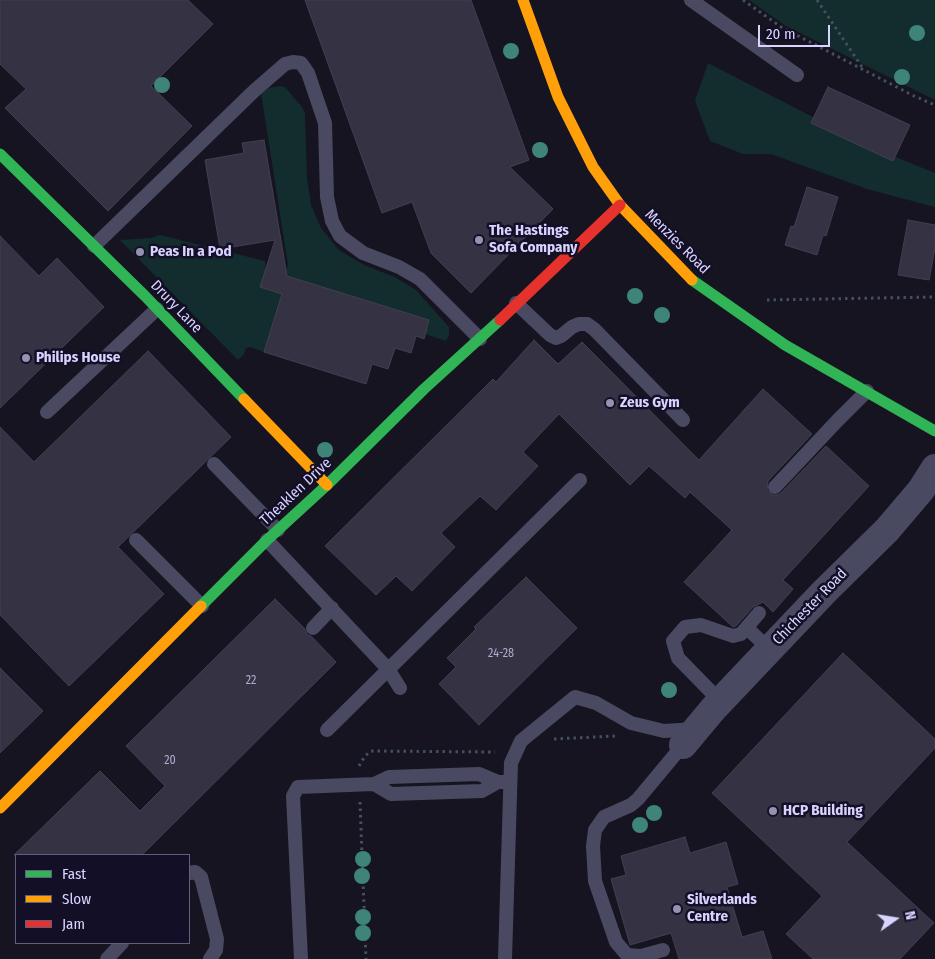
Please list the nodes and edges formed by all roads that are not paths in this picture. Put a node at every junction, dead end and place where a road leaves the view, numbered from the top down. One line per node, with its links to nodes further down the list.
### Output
1 (523, 0): 5 (street, Menzies Road)
2 (691, 0): 3 (lane)
3 (797, 74)
4 (0, 154): 6 (street, Drury Lane)
5 (620, 205): 7 (street, Theaklen Drive); 10 (street, Menzies Road)
6 (94, 246): 8 (street, Drury Lane); 9 (lane)
7 (516, 303): 9 (street, Theaklen Drive); 12 (lane)
8 (157, 309): 11 (lane); 17 (street, Drury Lane)
9 (480, 339): 17 (street, Theaklen Drive)
10 (867, 391): 13 (street, Menzies Road); 18 (lane)
11 (47, 412)
12 (683, 420)
13 (935, 431)
14 (214, 464): 19 (lane)
15 (935, 468): 27 (street, Chichester Road)
16 (580, 480): 28 (lane)
17 (327, 485): 19 (street, Theaklen Drive)
18 (775, 487)
19 (278, 530): 21 (street, Theaklen Drive)
20 (136, 540): 22 (lane)
21 (267, 540): 22 (street, Theaklen Drive); 23 (lane)
22 (202, 606): 34 (street, Theaklen Drive)
23 (332, 608): 25 (lane); 28 (lane)
24 (759, 613): 26 (lane)
25 (313, 628)
26 (746, 628): 27 (lane); 30 (lane)
27 (770, 650): 30 (street, Chichester Road)
28 (388, 668): 29 (lane); 31 (lane)
29 (400, 688)
30 (721, 702): 32 (street, Chichester Road)
31 (327, 730)
32 (690, 737): 33 (lane); 37 (lane)
33 (504, 782): 40 (lane); 41 (lane)
34 (0, 808)
35 (190, 873): 39 (lane)
36 (121, 944): 38 (lane)
37 (663, 950)
38 (107, 959)
39 (210, 959)
40 (301, 959)
41 (505, 959)

